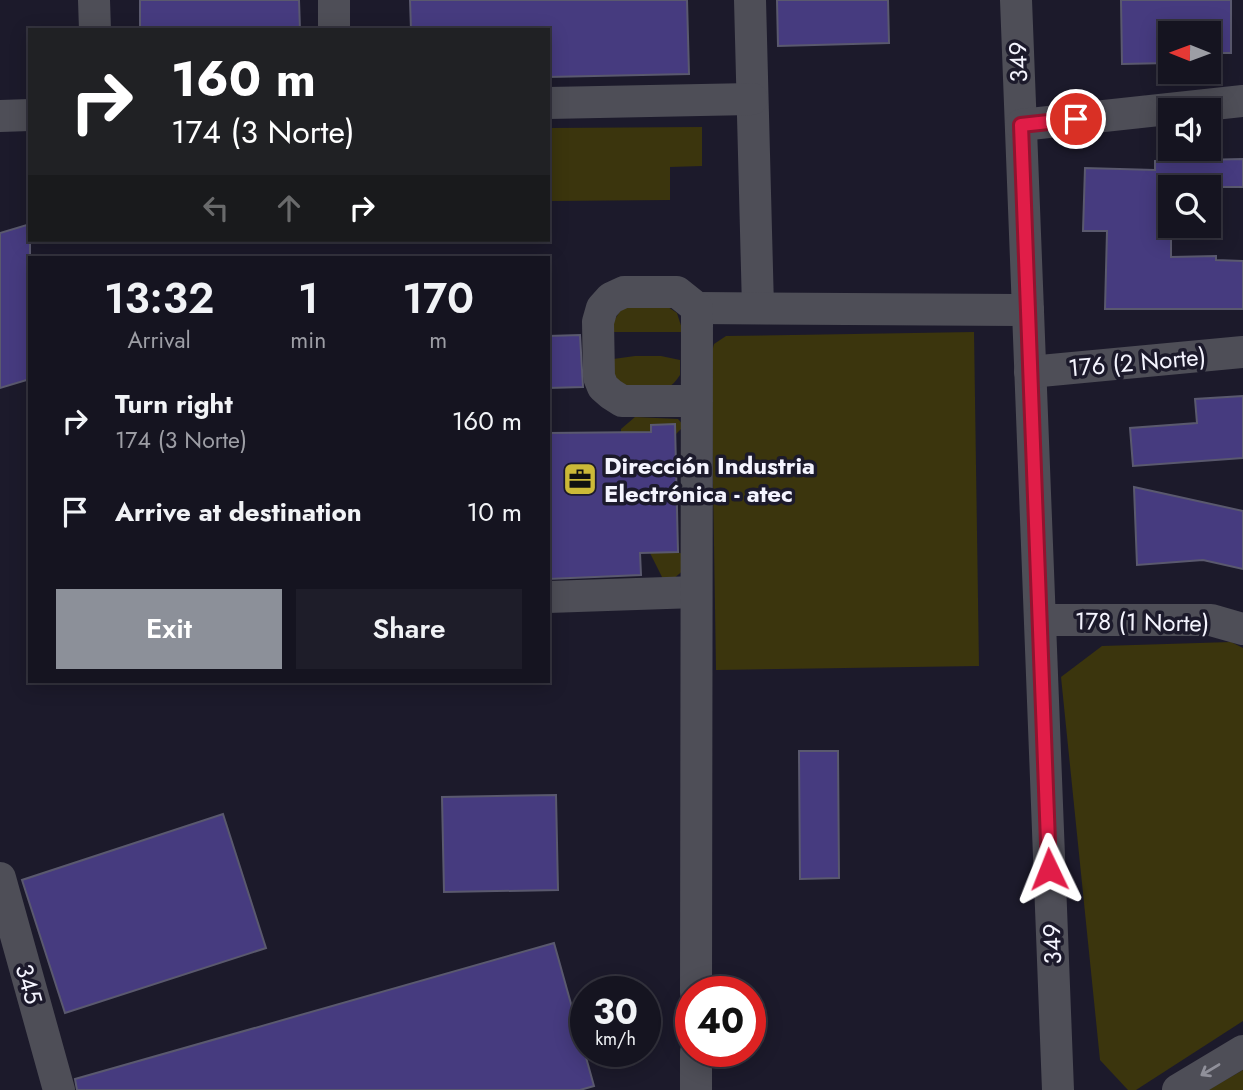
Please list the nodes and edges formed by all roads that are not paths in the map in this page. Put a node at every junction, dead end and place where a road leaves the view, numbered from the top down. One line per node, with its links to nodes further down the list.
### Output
1 (94, 0): 5 (street)
2 (334, 0): 6 (street)
3 (750, 0): 7 (street)
4 (1016, 0): 12 (street, 349)
5 (95, 28)
6 (334, 28)
7 (752, 99): 9 (street); 14 (street)
8 (1243, 101): 12 (street)
9 (550, 103)
10 (28, 115): 11 (street)
11 (0, 116)
12 (1021, 125): 15 (street, 349)
13 (697, 308): 14 (street); 18 (street); 18 (street)
14 (758, 308): 15 (street)
15 (1028, 310): 17 (street, 349)
16 (1243, 352): 17 (street, 176 (2 Norte))
17 (1030, 372): 21 (street, 349)
18 (697, 401): 19 (street)
19 (696, 593): 20 (street); 25 (street)
20 (550, 597)
21 (1040, 620): 22 (street, 178 (1 Norte)); 30 (street, 349)
22 (1243, 629)
23 (0, 878): 24 (street, 345)
24 (7, 933): 28 (street, 345)
25 (696, 976)
26 (1243, 1051): 31 (street, one-way to 31)
27 (696, 1067): 29 (street)
28 (59, 1090)
29 (696, 1090)
30 (1058, 1090)
31 (1178, 1090)

